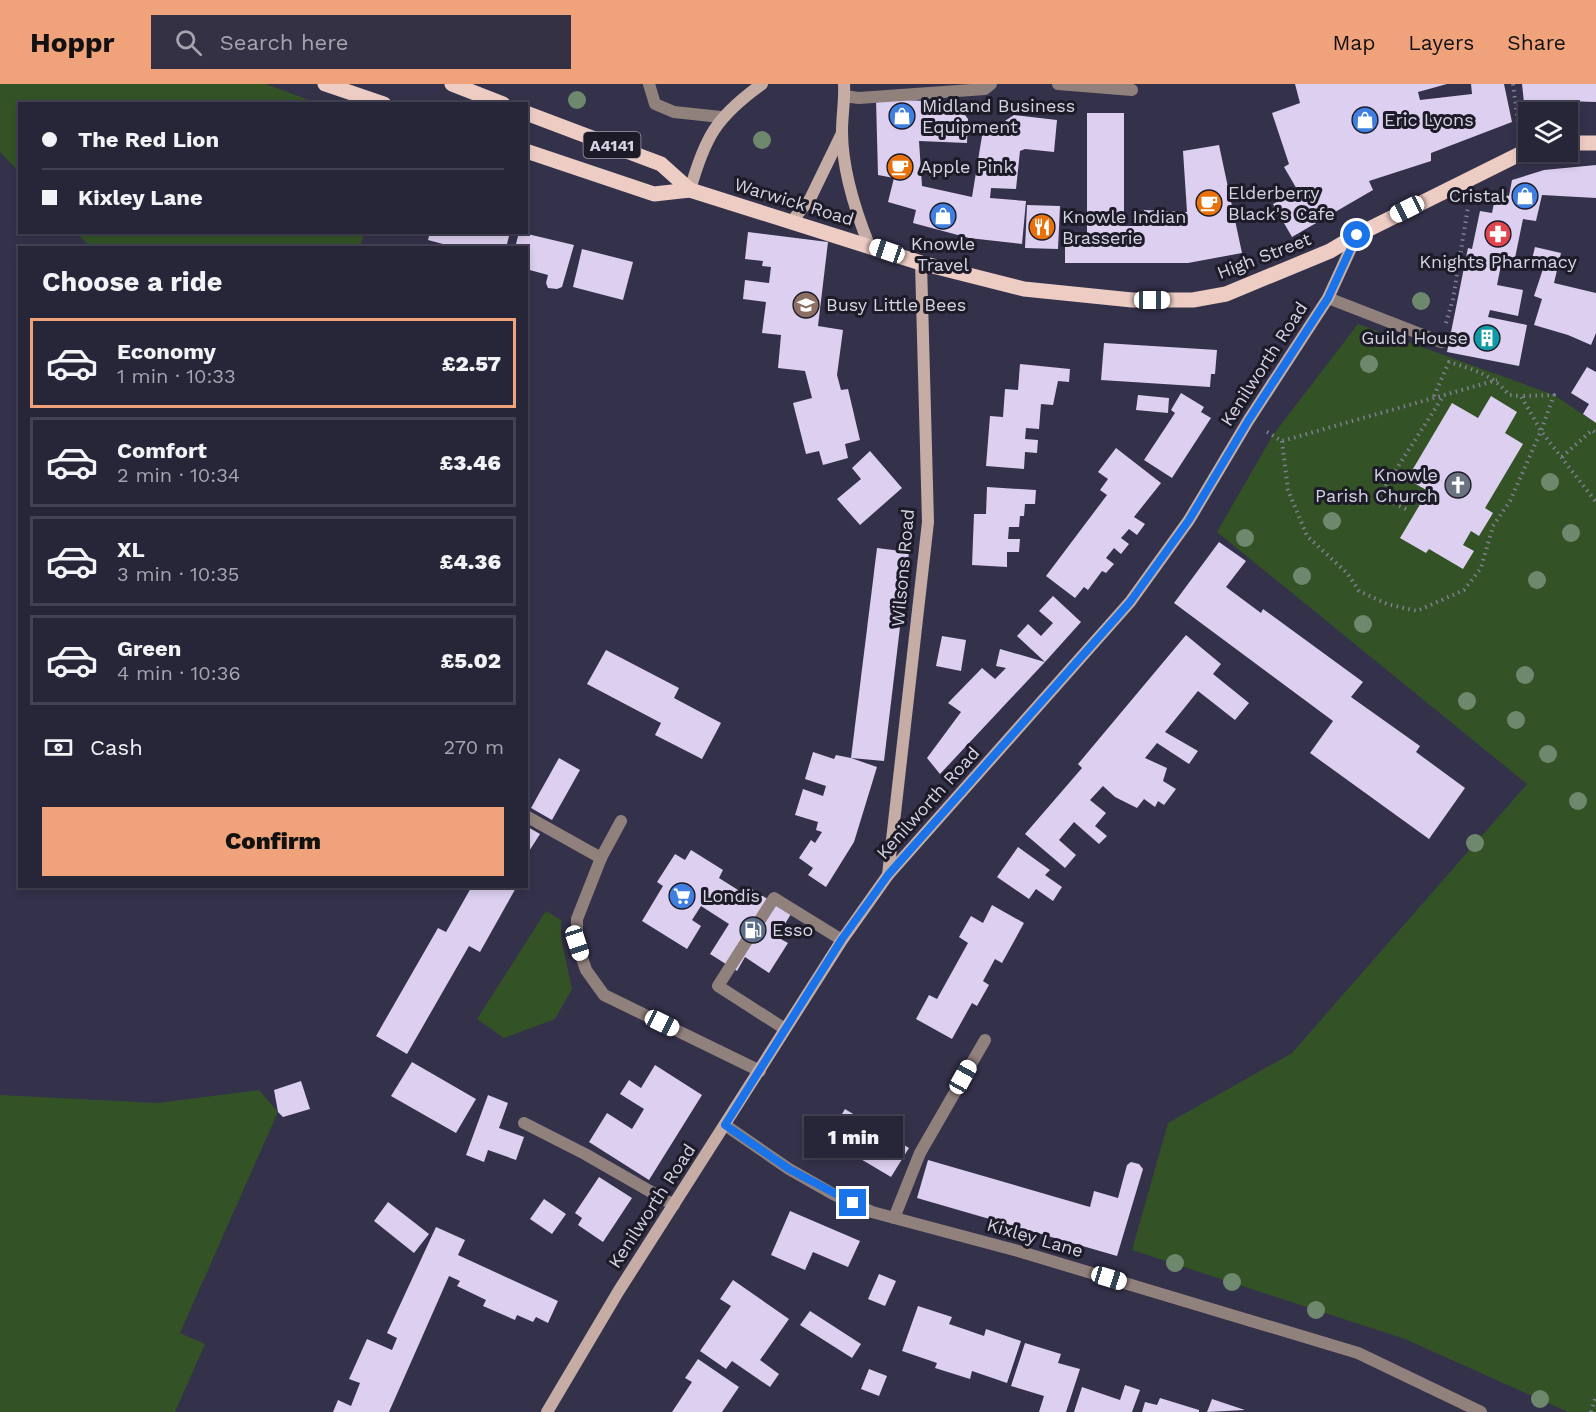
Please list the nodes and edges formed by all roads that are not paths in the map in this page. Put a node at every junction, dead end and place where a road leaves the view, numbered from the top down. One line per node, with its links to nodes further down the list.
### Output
1 (325, 84): 9 (main road)
2 (452, 84): 10 (main road)
3 (649, 84): 12 (street)
4 (991, 84): 7 (street)
5 (1058, 84): 8 (street)
6 (759, 85): 12 (main road)
7 (844, 90): 13 (main road)
8 (1132, 90)
9 (378, 102)
10 (498, 102)
11 (528, 114): 18 (main road, Warwick Road / A4141)
12 (721, 117): 18 (main road)
13 (842, 133): 19 (main road); 21 (main road)
14 (1578, 143): 15 (main road)
15 (1596, 143)
16 (528, 152): 18 (main road, Warwick Road / A4141)
17 (1518, 155): 20 (main road, High Street / A4141)
18 (690, 190): 19 (main road, Warwick Road / A4141)
19 (792, 221): 21 (main road, Warwick Road / A4141)
20 (1357, 235): 22 (main road, High Street / A4141); 23 (main road, Kenilworth Road)
21 (869, 245): 22 (main road, Warwick Road / A4141)
22 (921, 263): 28 (main road, Wilsons Road)
23 (1328, 298): 24 (street); 28 (main road, Kenilworth Road)
24 (1441, 342)
25 (528, 817): 27 (street)
26 (621, 821): 27 (street)
27 (601, 858): 32 (street)
28 (888, 875): 29 (main road, Kenilworth Road)
29 (842, 939): 30 (main road, Kenilworth Road); 30 (street)
30 (785, 1029): 32 (main road, Kenilworth Road)
31 (985, 1040): 36 (street)
32 (760, 1071): 34 (main road, Kenilworth Road)
33 (524, 1123): 35 (street)
34 (725, 1125): 35 (main road, Kenilworth Road); 36 (street, Kixley Lane)
35 (674, 1205): 37 (main road, Kenilworth Road)
36 (894, 1218): 38 (street, Kixley Lane)
37 (547, 1412)
38 (1481, 1412)

